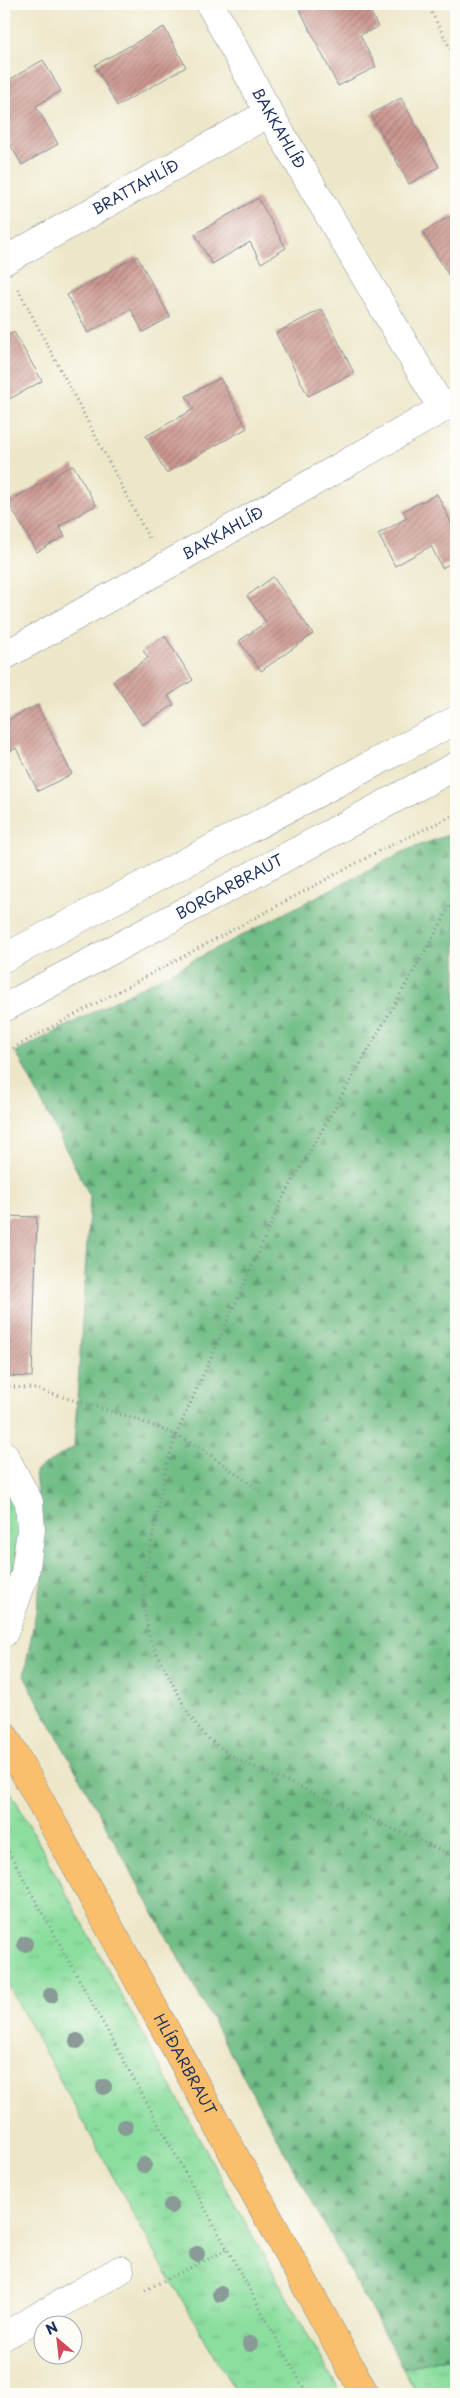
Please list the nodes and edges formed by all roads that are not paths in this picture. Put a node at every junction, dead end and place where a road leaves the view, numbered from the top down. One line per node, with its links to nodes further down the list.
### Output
1 (210, 4): 2 (street, BAKKAHLÍÐ)
2 (269, 113): 3 (street, BRATTAHLÍÐ); 4 (street, BAKKAHLÍÐ)
3 (4, 261)
4 (449, 404): 5 (street, BAKKAHLÍÐ)
5 (4, 656)
6 (456, 720): 8 (street)
7 (456, 766): 9 (street, BORGARBRAUT)
8 (4, 958)
9 (4, 1008)
10 (4, 1455): 11 (street)
11 (4, 1633)
12 (4, 1735): 15 (main road, HLÍÐARBRAUT)
13 (120, 2270): 14 (street)
14 (4, 2336)
15 (365, 2394)

